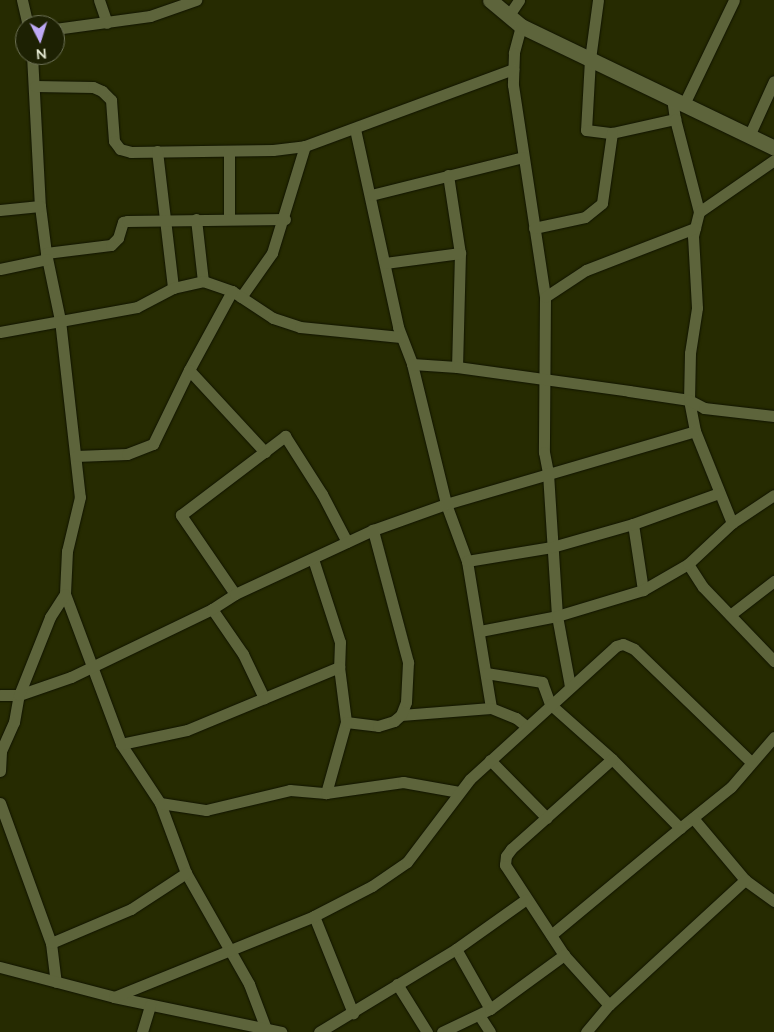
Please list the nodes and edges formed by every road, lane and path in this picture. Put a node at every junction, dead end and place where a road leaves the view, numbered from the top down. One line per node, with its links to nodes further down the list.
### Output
1 (22, 0): 8 (street)
2 (99, 0): 10 (street)
3 (196, 0): 10 (street)
4 (490, 0): 9 (street)
5 (519, 0): 9 (street)
6 (598, 0): 13 (street)
7 (734, 0): 18 (street)
8 (26, 15)
9 (509, 16): 11 (street)
10 (107, 23): 12 (street)
11 (521, 26): 13 (street); 15 (street)
12 (65, 28)
13 (590, 59): 18 (street); 21 (street)
14 (33, 65): 17 (street)
15 (513, 68): 20 (street); 27 (street)
16 (774, 81): 22 (street)
17 (35, 86): 25 (street); 31 (street)
18 (678, 101): 19 (street); 22 (street)
19 (675, 119): 21 (street); 33 (street)
20 (355, 129): 23 (street); 30 (street)
21 (612, 133): 38 (street)
22 (749, 136): 24 (street)
23 (305, 146): 26 (street); 36 (street)
24 (774, 148)
25 (157, 151): 26 (street); 37 (street)
26 (229, 151): 35 (street)
27 (523, 157): 29 (street); 38 (street)
28 (774, 160): 33 (street)
29 (448, 174): 30 (street); 40 (street)
30 (371, 194): 42 (street)
31 (40, 206): 32 (street); 41 (street)
32 (0, 210)
33 (699, 212): 39 (street)
34 (196, 218): 35 (street); 37 (street); 44 (street)
35 (229, 218): 36 (street)
36 (285, 219): 46 (street)
37 (165, 220): 41 (street); 45 (street)
38 (534, 228): 47 (street)
39 (695, 228): 47 (street); 55 (street)
40 (460, 253): 42 (street); 52 (street)
41 (46, 256): 43 (street); 48 (street)
42 (385, 263): 50 (street)
43 (0, 269)
44 (203, 281): 45 (street); 46 (street)
45 (173, 288): 48 (street)
46 (236, 294): 50 (street); 53 (street)
47 (545, 298): 54 (street)
48 (60, 320): 49 (street); 59 (street)
49 (0, 332)
50 (401, 336): 51 (street)
51 (412, 364): 52 (street); 63 (street)
52 (456, 366): 54 (street)
53 (189, 370): 58 (street); 59 (street)
54 (542, 381): 55 (street); 60 (street)
55 (689, 400): 56 (street); 57 (street)
56 (774, 416)
57 (695, 431): 60 (street); 61 (street)
58 (265, 452): 67 (street); 75 (street)
59 (76, 456): 74 (street)
60 (548, 473): 63 (street); 68 (street)
61 (719, 493): 64 (street); 65 (street)
62 (774, 495): 64 (street)
63 (446, 504): 66 (street); 70 (street)
64 (732, 523): 71 (street)
65 (633, 524): 68 (street); 73 (street)
66 (373, 530): 67 (street); 90 (street)
67 (347, 542): 69 (street)
68 (552, 547): 70 (street); 78 (street)
69 (313, 559): 75 (street); 81 (street)
70 (467, 561): 79 (street)
71 (688, 564): 73 (street); 77 (street)
72 (774, 581): 77 (street)
73 (643, 590): 78 (street)
74 (66, 594): 82 (street); 86 (street)
75 (235, 594): 76 (street)
76 (212, 609): 82 (street); 87 (street)
77 (730, 615): 80 (street)
78 (558, 616): 79 (street); 84 (street)
79 (480, 631): 83 (street)
80 (774, 660)
81 (338, 667): 87 (street); 91 (street)
82 (91, 668): 86 (street); 94 (street)
83 (486, 673): 88 (street); 89 (street)
84 (570, 686): 88 (street); 97 (street)
85 (0, 695): 86 (street)
86 (19, 695): 98 (street)
87 (264, 698): 94 (street)
88 (550, 704): 92 (street); 95 (street)
89 (491, 708): 90 (street); 92 (street)
90 (401, 715): 91 (street)
91 (346, 722): 99 (street)
92 (527, 727): 96 (street)
93 (774, 737): 97 (street)
94 (120, 744): 101 (street)
95 (612, 759): 103 (street); 105 (street)
96 (490, 760): 100 (street); 103 (street)
97 (751, 762): 104 (street)
98 (0, 771)
99 (326, 792): 100 (street); 101 (street)
100 (459, 792): 110 (street)
101 (160, 802): 106 (street)
102 (0, 803): 112 (street)
103 (547, 818): 109 (street)
104 (693, 818): 105 (street); 107 (street)
105 (680, 828): 111 (street)
106 (186, 873): 112 (street); 114 (street)
107 (745, 880): 108 (street); 121 (street)
108 (773, 898)
109 (525, 900): 111 (street); 113 (street)
110 (314, 916): 114 (street); 123 (street)
111 (551, 935): 115 (street)
112 (51, 943): 117 (street)
113 (456, 949): 118 (street); 122 (street)
114 (227, 950): 119 (street); 124 (street)
115 (564, 955): 121 (street); 122 (street)
116 (0, 967): 117 (street)
117 (56, 982): 119 (street)
118 (397, 984): 123 (street); 128 (street)
119 (114, 997): 120 (street)
120 (150, 1005): 124 (street); 125 (street)
121 (609, 1005): 131 (street)
122 (484, 1012): 129 (street); 130 (street)
123 (353, 1013): 127 (street)
124 (266, 1029): 126 (street)
125 (142, 1032)
126 (281, 1032)
127 (319, 1032)
128 (427, 1032)
129 (442, 1032)
130 (490, 1032)
131 (586, 1032)

